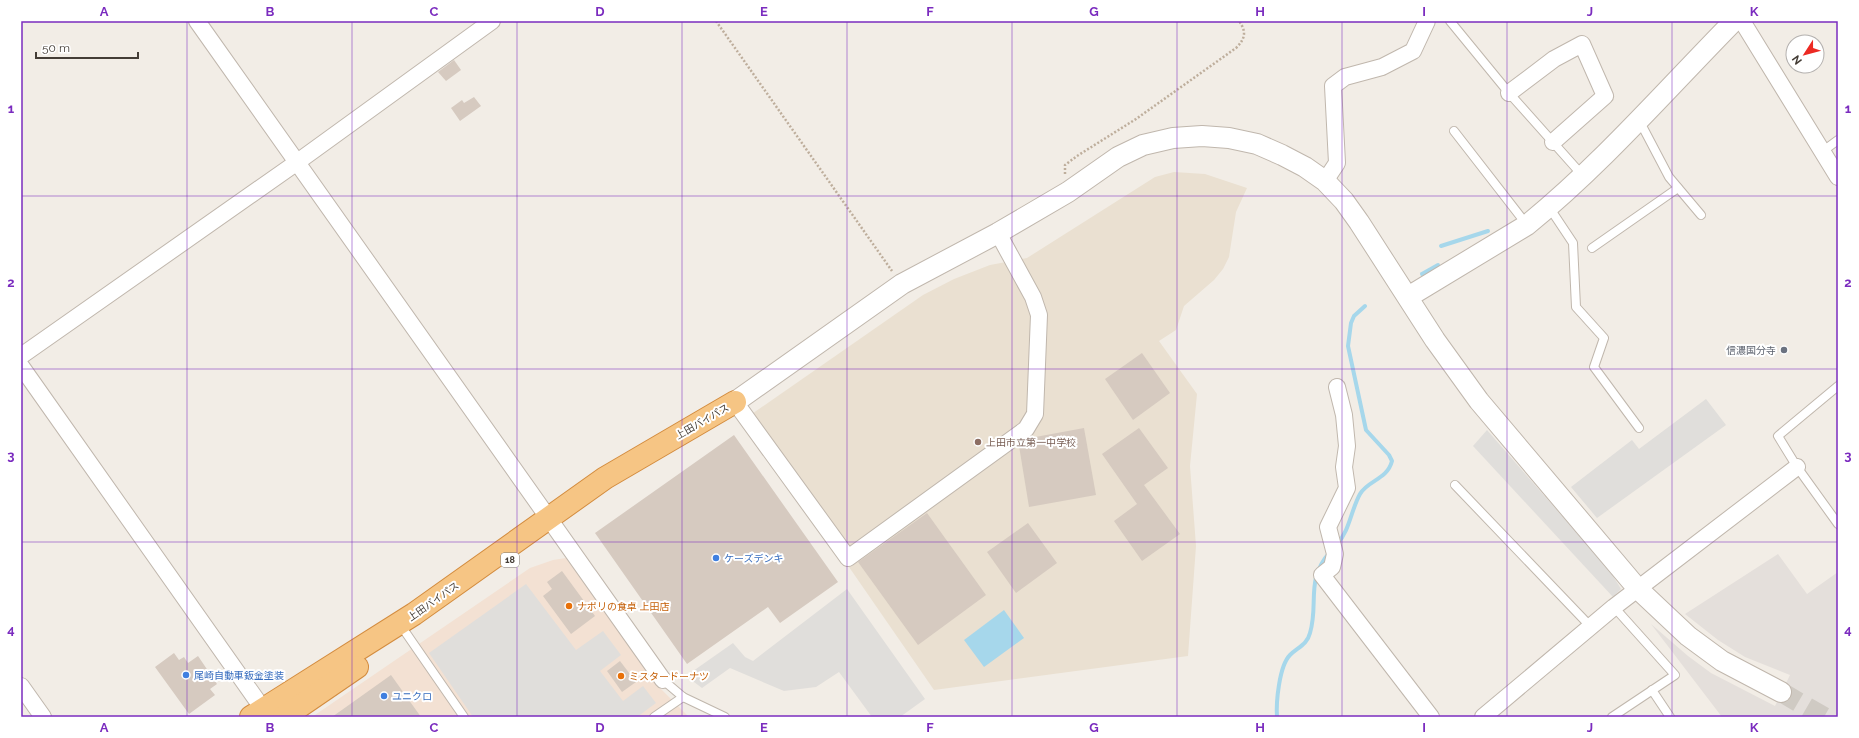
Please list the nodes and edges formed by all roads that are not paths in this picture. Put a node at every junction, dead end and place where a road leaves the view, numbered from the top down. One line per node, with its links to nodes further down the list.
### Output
1 (196, 21): 13 (street)
2 (492, 21): 13 (street)
3 (1427, 21): 16 (street)
4 (1450, 21): 7 (lane)
5 (1734, 21): 8 (street)
6 (1742, 21): 12 (street)
7 (1509, 93): 11 (lane); 11 (street)
8 (1638, 119): 14 (street); 17 (lane)
9 (1454, 131): 20 (lane)
10 (1838, 140): 12 (lane)
11 (1553, 142): 14 (lane)
12 (1822, 151): 15 (street)
13 (296, 163): 24 (street); 32 (street)
14 (1583, 176): 18 (street)
15 (1838, 177)
16 (1325, 181): 21 (street); 23 (street)
17 (1678, 188): 19 (lane); 22 (lane)
18 (1549, 206): 20 (street); 29 (lane)
19 (1702, 216)
20 (1527, 225): 23 (street)
21 (998, 233): 28 (street); 28 (street)
22 (1592, 248)
23 (1408, 297): 34 (street)
24 (21, 356)
25 (21, 366): 43 (street)
26 (1337, 386): 49 (street)
27 (1838, 386): 30 (lane)
28 (735, 402): 32 (highway, 上田バイパス / 18)
29 (1639, 428)
30 (1797, 467): 33 (lane); 34 (street)
31 (1455, 485): 36 (lane)
32 (552, 523): 37 (highway, 上田バイパス / 18); 38 (street); 43 (highway, 上田バイパス / 18)
33 (1838, 524)
34 (1638, 589): 35 (street); 41 (street)
35 (1614, 607): 36 (street); 40 (lane)
36 (1590, 627): 50 (street)
37 (406, 633): 44 (highway, 上田バイパス / 18); 46 (lane)
38 (663, 680): 42 (lane)
39 (21, 686): 45 (street)
40 (1652, 690): 51 (lane); 52 (lane)
41 (1781, 692)
42 (683, 697): 47 (lane); 48 (lane)
43 (257, 713)
44 (290, 715)
45 (43, 717)
46 (464, 717)
47 (654, 717)
48 (725, 717)
49 (1430, 717)
50 (1483, 717)
51 (1612, 717)
52 (1670, 717)

